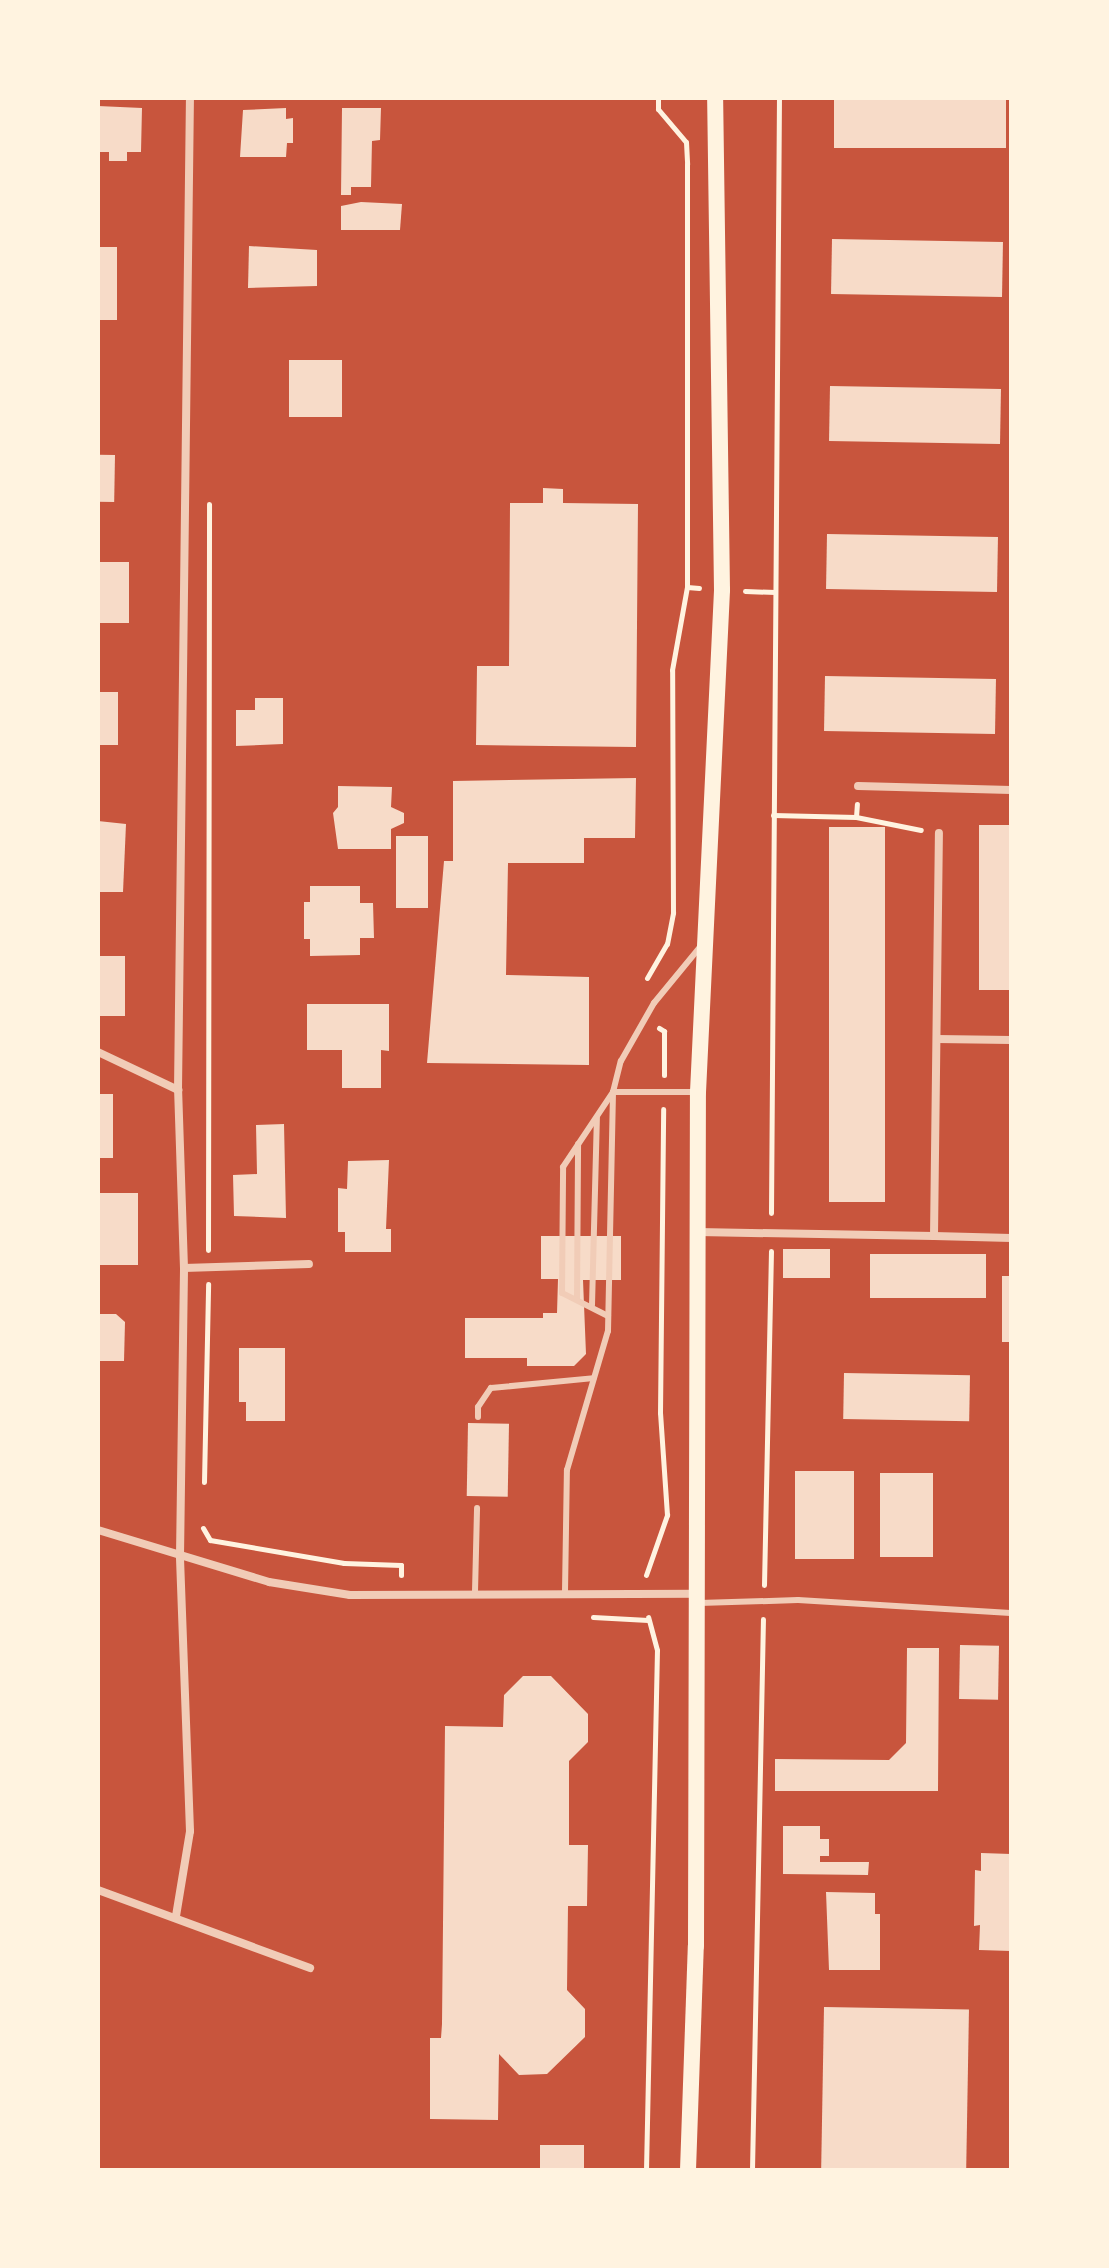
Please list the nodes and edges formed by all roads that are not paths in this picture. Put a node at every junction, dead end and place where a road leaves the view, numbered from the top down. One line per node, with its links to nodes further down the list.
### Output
1 (190, 98): 10 (street)
2 (715, 98): 6 (main road)
3 (858, 786): 4 (street)
4 (1011, 790)
5 (939, 833): 7 (street)
6 (705, 941): 11 (lane); 12 (main road)
7 (937, 1039): 8 (street); 16 (street)
8 (1011, 1040)
9 (98, 1052): 10 (street)
10 (178, 1090): 19 (street)
11 (613, 1092): 12 (lane); 13 (lane); 22 (lane)
12 (698, 1092): 15 (main road)
13 (597, 1118): 14 (lane); 21 (lane)
14 (578, 1144): 20 (lane); 20 (lane)
15 (697, 1232): 16 (street); 30 (main road)
16 (934, 1236): 17 (street)
17 (1011, 1238)
18 (309, 1264): 19 (street)
19 (184, 1268): 27 (street)
20 (577, 1299): 21 (lane)
21 (592, 1305): 22 (lane)
22 (608, 1316): 23 (lane)
23 (594, 1378): 24 (lane); 29 (lane)
24 (478, 1417)
25 (477, 1508): 28 (lane)
26 (98, 1530): 27 (street)
27 (180, 1556): 28 (street); 33 (street)
28 (475, 1592): 29 (street)
29 (565, 1592): 30 (street)
30 (699, 1598): 31 (lane); 35 (main road)
31 (1011, 1613)
32 (98, 1890): 33 (street)
33 (176, 1916): 34 (street)
34 (310, 1968)
35 (688, 2170)

